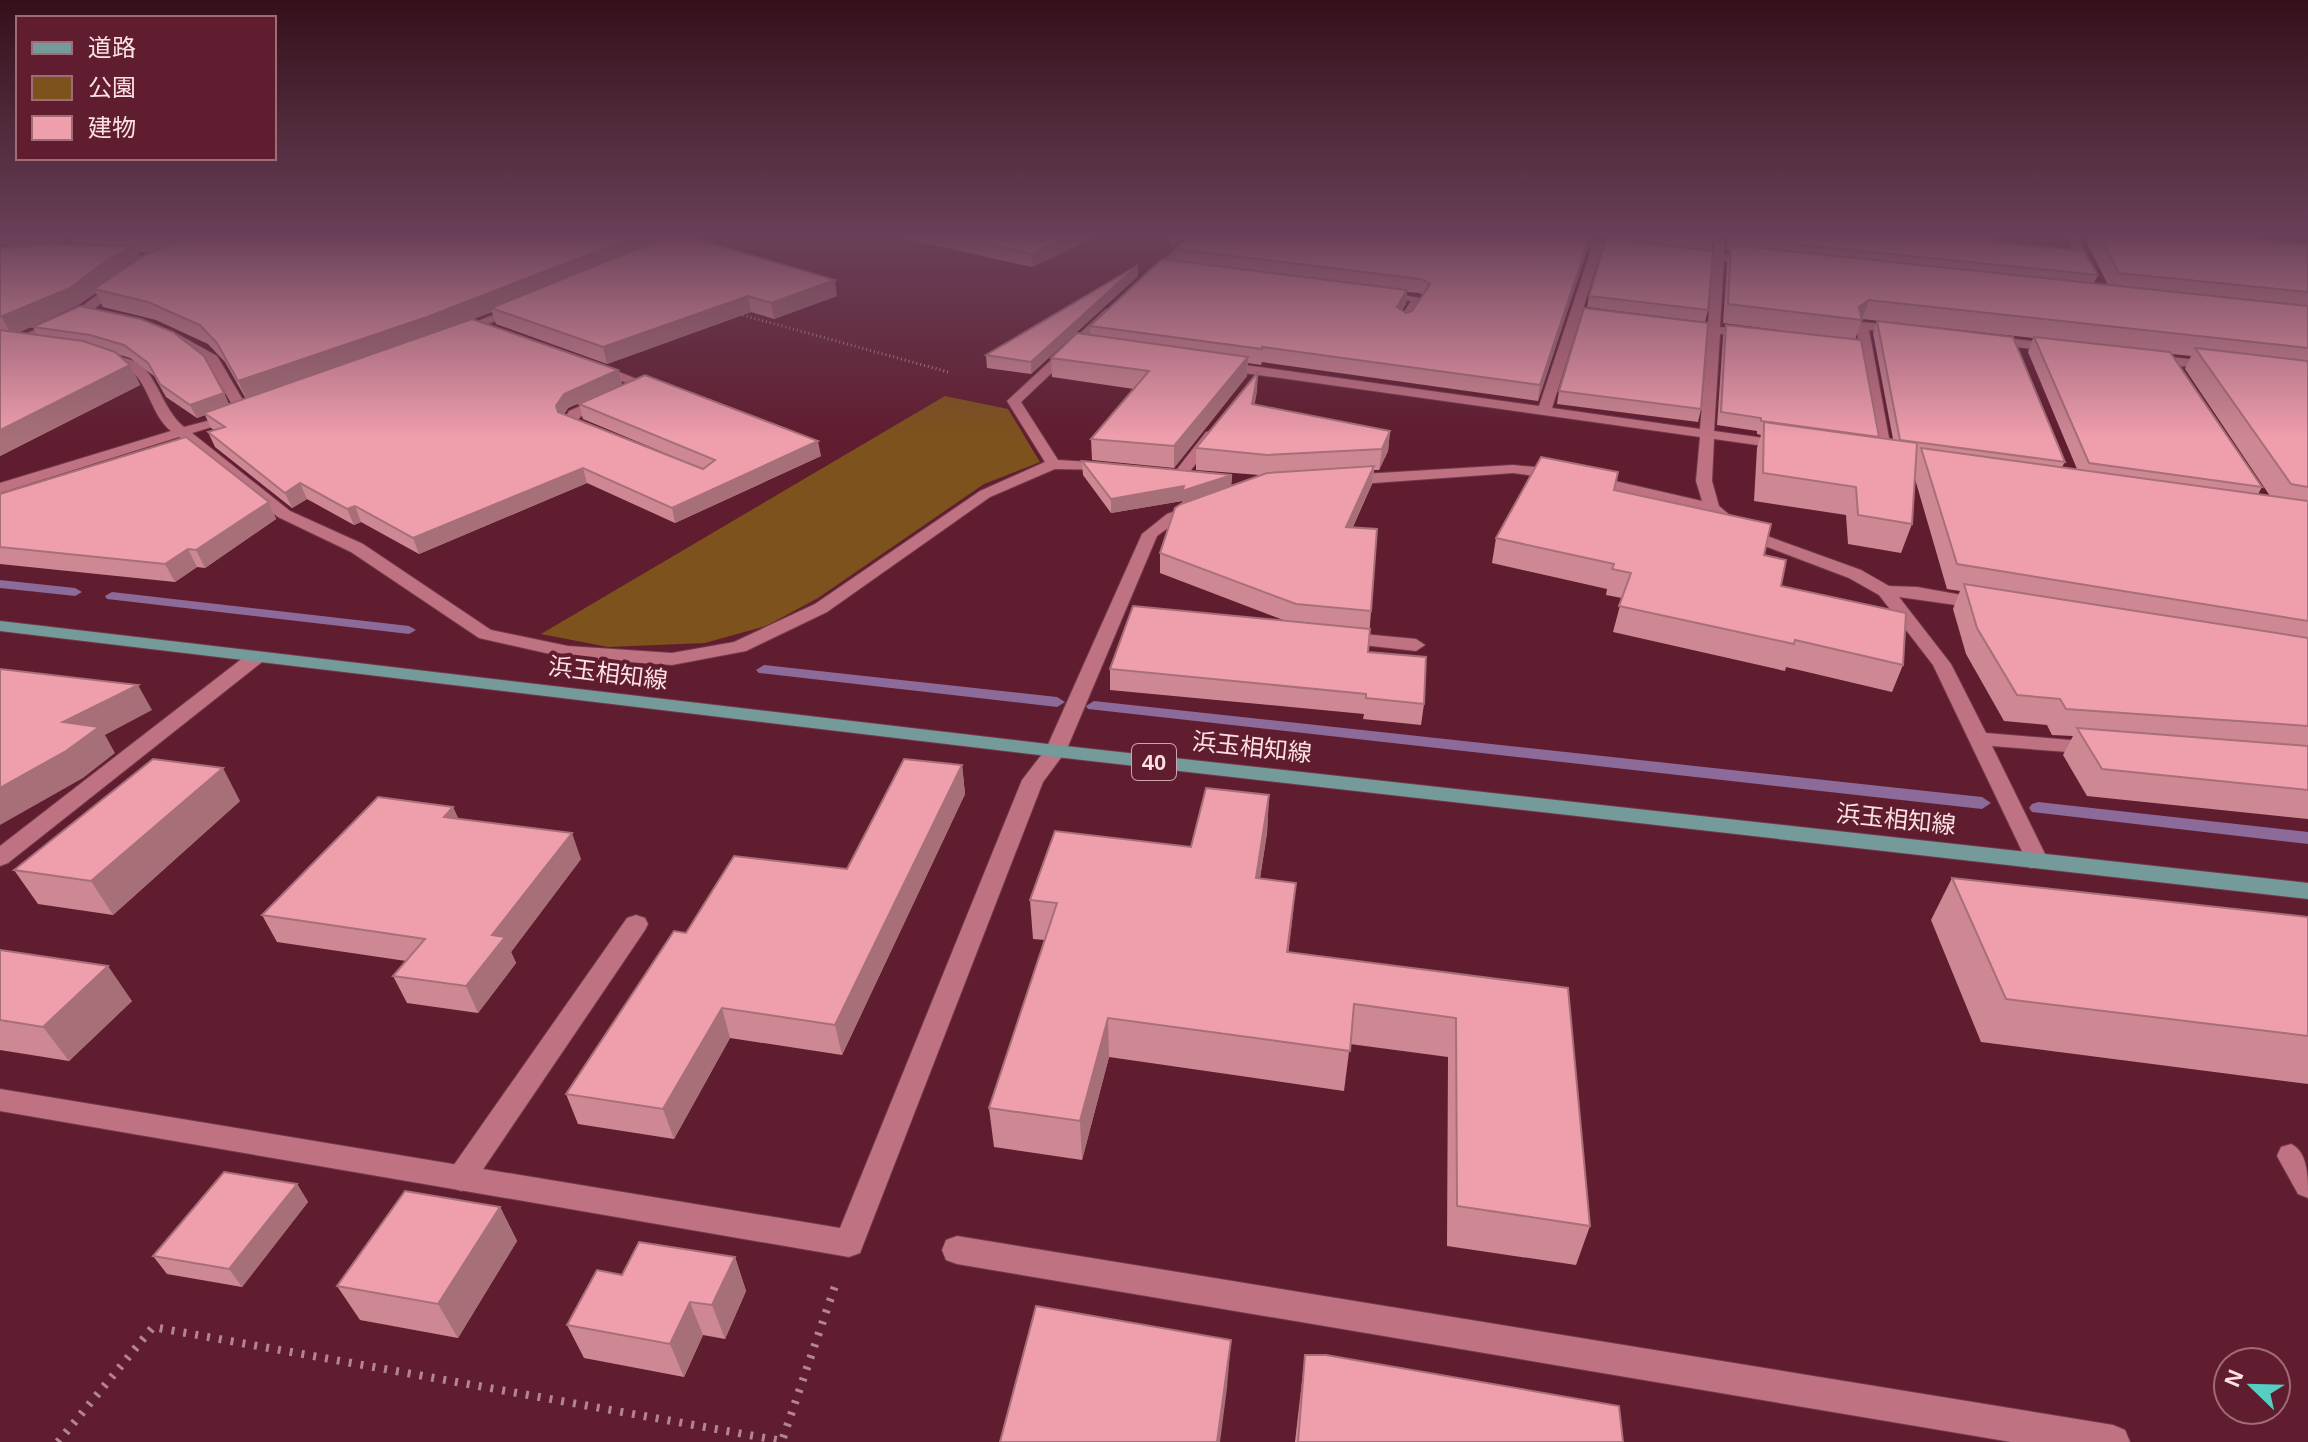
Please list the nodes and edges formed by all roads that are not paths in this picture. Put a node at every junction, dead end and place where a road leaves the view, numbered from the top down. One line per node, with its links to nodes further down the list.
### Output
1 (95, 303): 7 (street)
2 (533, 303): 13 (street)
3 (1416, 303): 11 (street)
4 (1579, 303): 9 (street)
5 (1715, 303): 14 (street)
6 (1116, 306): 23 (street)
7 (84, 311): 8 (street); 22 (street)
8 (107, 313)
9 (1576, 313): 10 (street); 35 (street)
10 (1591, 315)
11 (1404, 321)
12 (1668, 324): 14 (street)
13 (477, 325): 15 (street); 20 (street)
14 (1714, 329): 18 (street); 40 (street)
15 (492, 330)
16 (161, 332): 36 (street)
17 (1923, 333): 27 (street)
18 (1759, 335)
19 (1969, 338): 28 (street)
20 (442, 339)
21 (0, 341): 22 (street)
22 (15, 342): 25 (street)
23 (1075, 345): 26 (street); 43 (street)
24 (1850, 345): 27 (street)
25 (42, 346)
26 (1090, 347)
27 (1865, 347): 42 (street)
28 (2077, 350)
29 (82, 352): 38 (street)
30 (2139, 357): 33 (street)
31 (582, 363): 39 (street)
32 (1215, 365): 35 (street)
33 (2232, 368)
34 (257, 407): 36 (street)
35 (1544, 411): 40 (street)
36 (243, 412): 38 (street)
37 (1225, 418): 45 (street)
38 (183, 433): 43 (street); 47 (street)
39 (597, 433)
40 (1707, 434): 41 (street); 49 (street)
41 (1797, 447)
42 (1886, 459)
43 (1053, 464): 44 (street)
44 (1123, 469)
45 (1179, 476)
46 (1327, 482): 49 (street)
47 (0, 488)
48 (1212, 503): 58 (street)
49 (1712, 508): 50 (street)
50 (1885, 591): 51 (street); 56 (street)
51 (1995, 606)
52 (0, 626): 55 (main road, 浜玉相知線 / 40)
53 (1321, 635): 54 (street)
54 (1416, 645)
55 (255, 658): 58 (main road, 浜玉相知線 / 40); 59 (street)
56 (1978, 739): 57 (street); 60 (street)
57 (2119, 750)
58 (1056, 751): 60 (main road, 浜玉相知線 / 40); 65 (street)
59 (0, 858)
60 (2038, 862): 61 (main road, 浜玉相知線 / 40)
61 (2308, 891)
62 (636, 924): 65 (street)
63 (0, 1100): 65 (street)
64 (2291, 1156): 66 (street)
65 (461, 1178)
66 (2308, 1185)
67 (957, 1250): 68 (street)
68 (2113, 1442)

